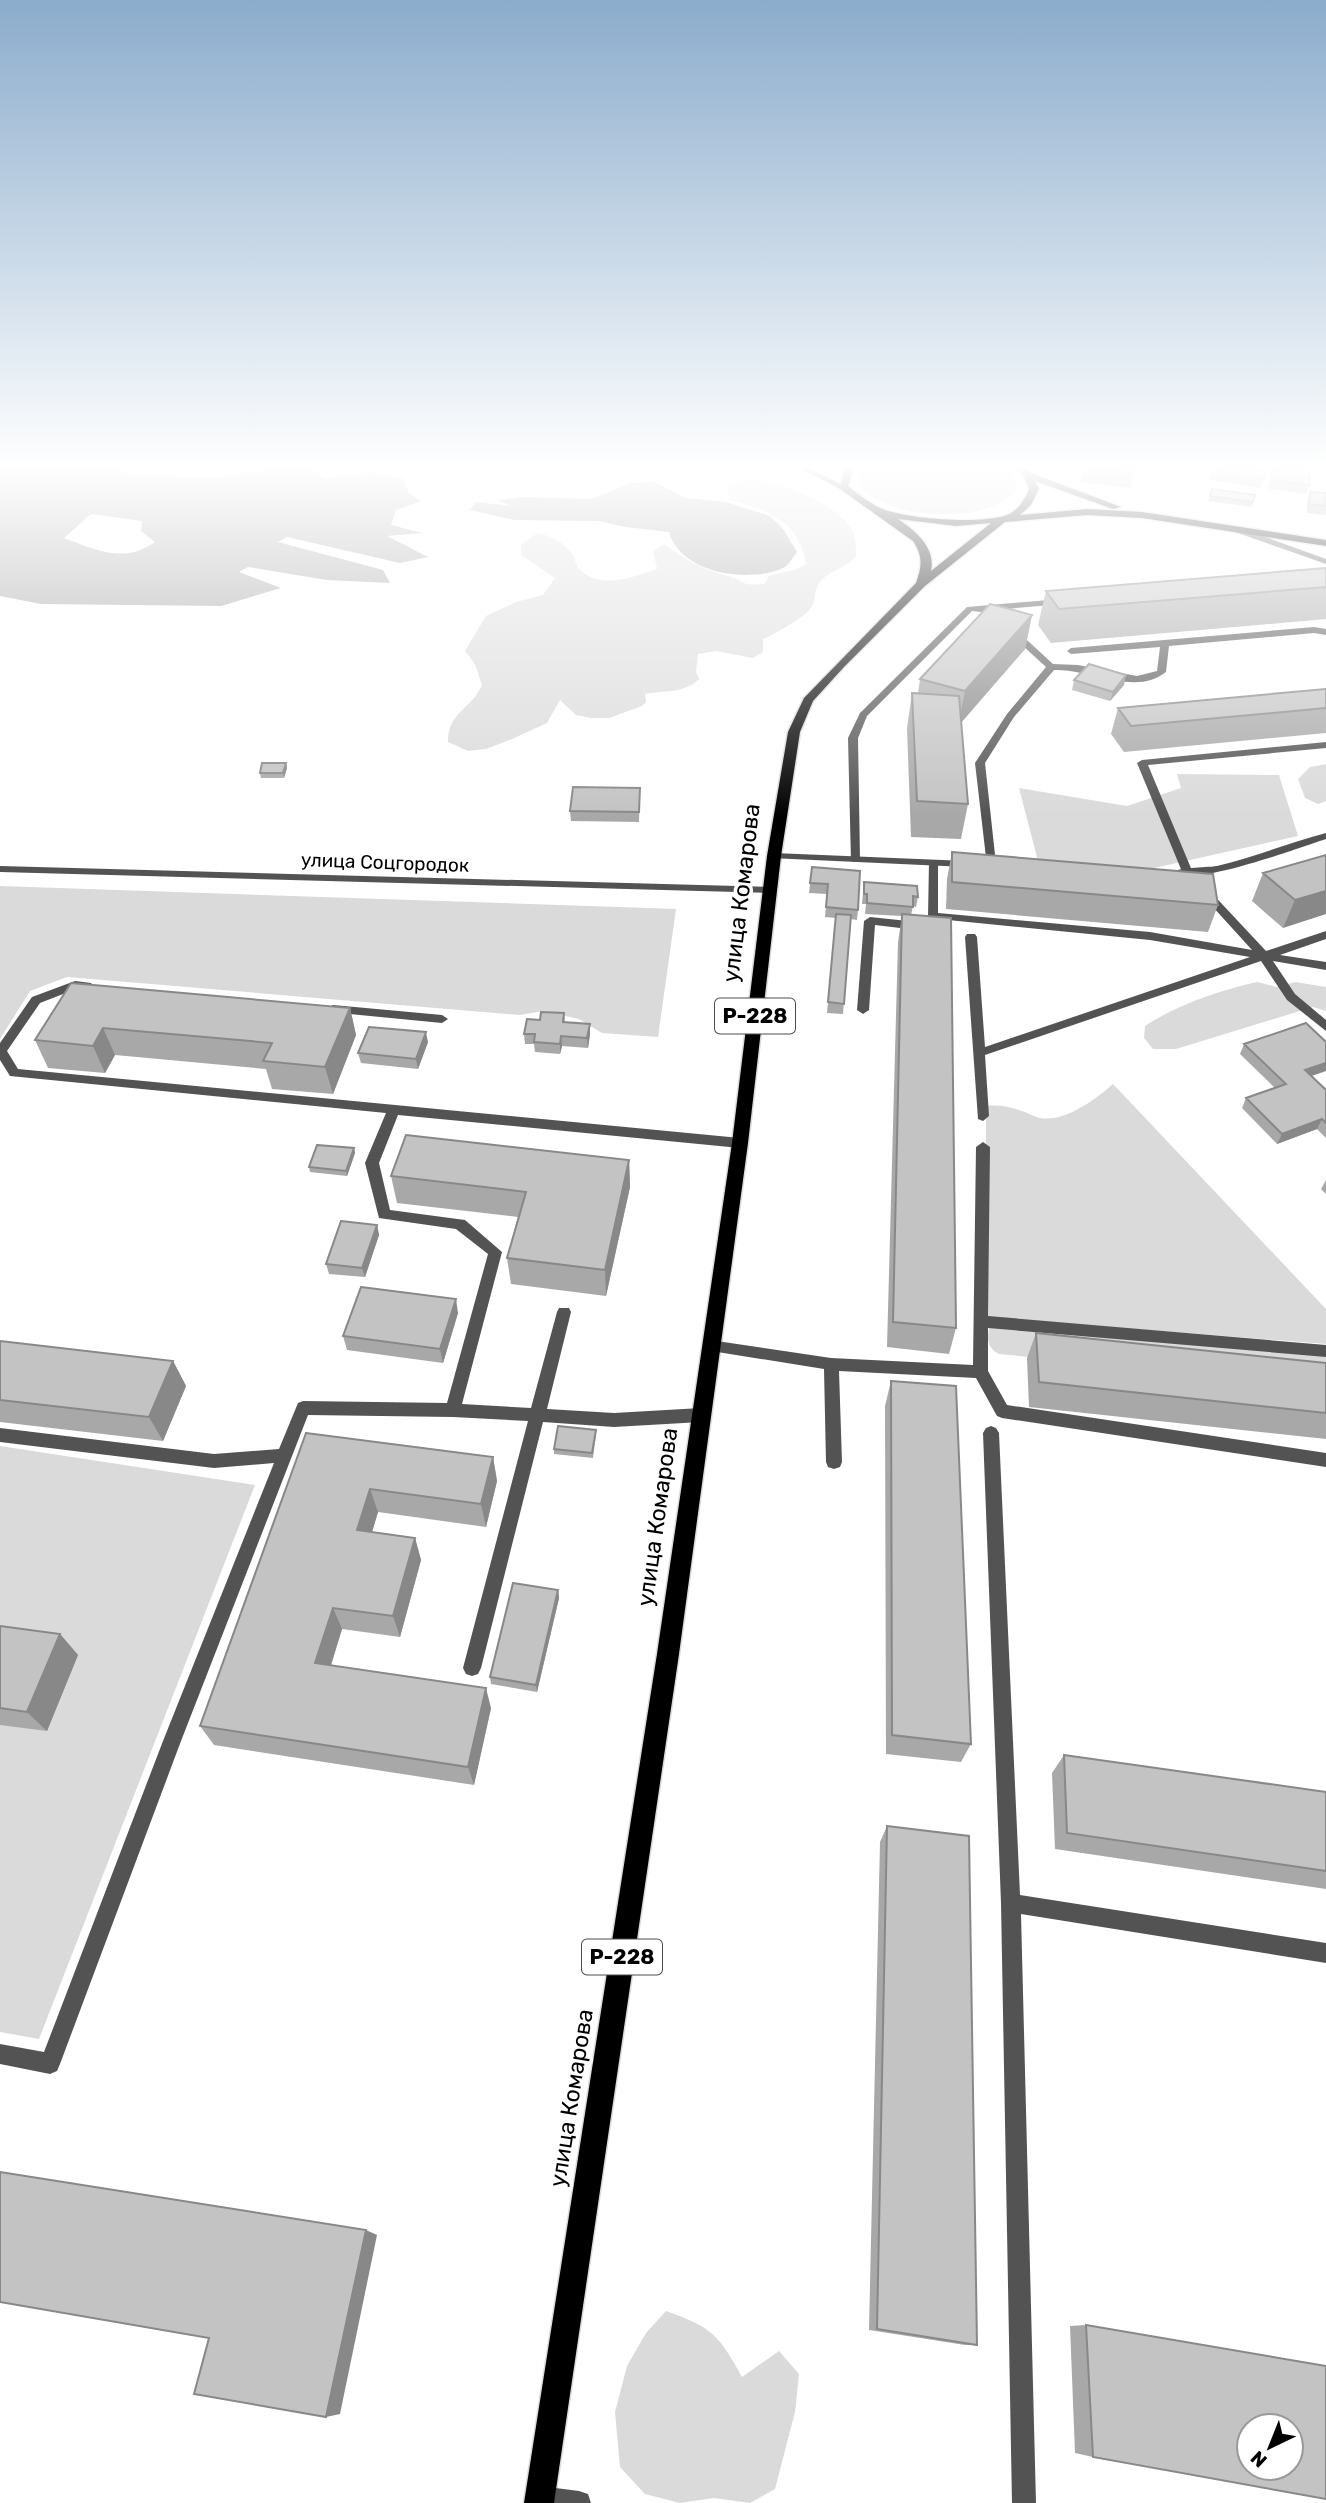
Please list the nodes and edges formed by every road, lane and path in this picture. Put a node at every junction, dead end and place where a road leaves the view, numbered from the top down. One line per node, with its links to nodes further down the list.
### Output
1 (920, 585): 12 (main road, улица Комарова / Р-228)
2 (1069, 601): 3 (street)
3 (988, 608): 4 (street); 13 (street)
4 (997, 617)
5 (1006, 625): 9 (street)
6 (1326, 632): 7 (street)
7 (1165, 644): 8 (street); 9 (street)
8 (1071, 651)
9 (1051, 667): 15 (street)
10 (1326, 745): 19 (street)
11 (1326, 836): 19 (street)
12 (774, 856): 13 (street); 20 (main road, улица Комарова / Р-228)
13 (855, 859): 14 (street)
14 (933, 863): 15 (street); 21 (street)
15 (991, 864): 16 (street)
16 (1004, 865)
17 (0, 869): 20 (street, улица Соцгородок)
18 (1162, 872): 19 (street)
19 (1188, 874): 24 (street)
20 (770, 890): 34 (main road, улица Комарова / Р-228)
21 (932, 916): 24 (street); 28 (street)
22 (1326, 935): 24 (street)
23 (971, 937): 31 (street)
24 (1263, 955): 25 (street); 30 (street); 31 (street)
25 (1326, 966)
26 (102, 987): 32 (street)
27 (320, 1007): 29 (street)
28 (863, 1010)
29 (442, 1019)
30 (1326, 1027)
31 (979, 1053): 33 (street)
32 (394, 1109): 34 (street); 42 (street)
33 (983, 1116)
34 (740, 1143): 38 (main road, улица Комарова / Р-228)
35 (983, 1147): 37 (street)
36 (564, 1312): 43 (street)
37 (981, 1321): 39 (street); 41 (street)
38 (710, 1346): 40 (street); 44 (main road, улица Комарова / Р-228)
39 (1326, 1351)
40 (831, 1364): 41 (street); 49 (street)
41 (980, 1372): 48 (street)
42 (453, 1410): 43 (street); 47 (street)
43 (539, 1414): 44 (street); 50 (street)
44 (701, 1416): 54 (main road, улица Комарова / Р-228)
45 (991, 1433): 51 (street)
46 (0, 1435): 47 (street)
47 (285, 1455): 53 (street)
48 (1326, 1460)
49 (835, 1462)
50 (472, 1668)
51 (1011, 1903): 52 (street); 56 (street)
52 (1326, 1953)
53 (0, 2054)
54 (540, 2500): 55 (street)
55 (579, 2503)
56 (1024, 2503)

